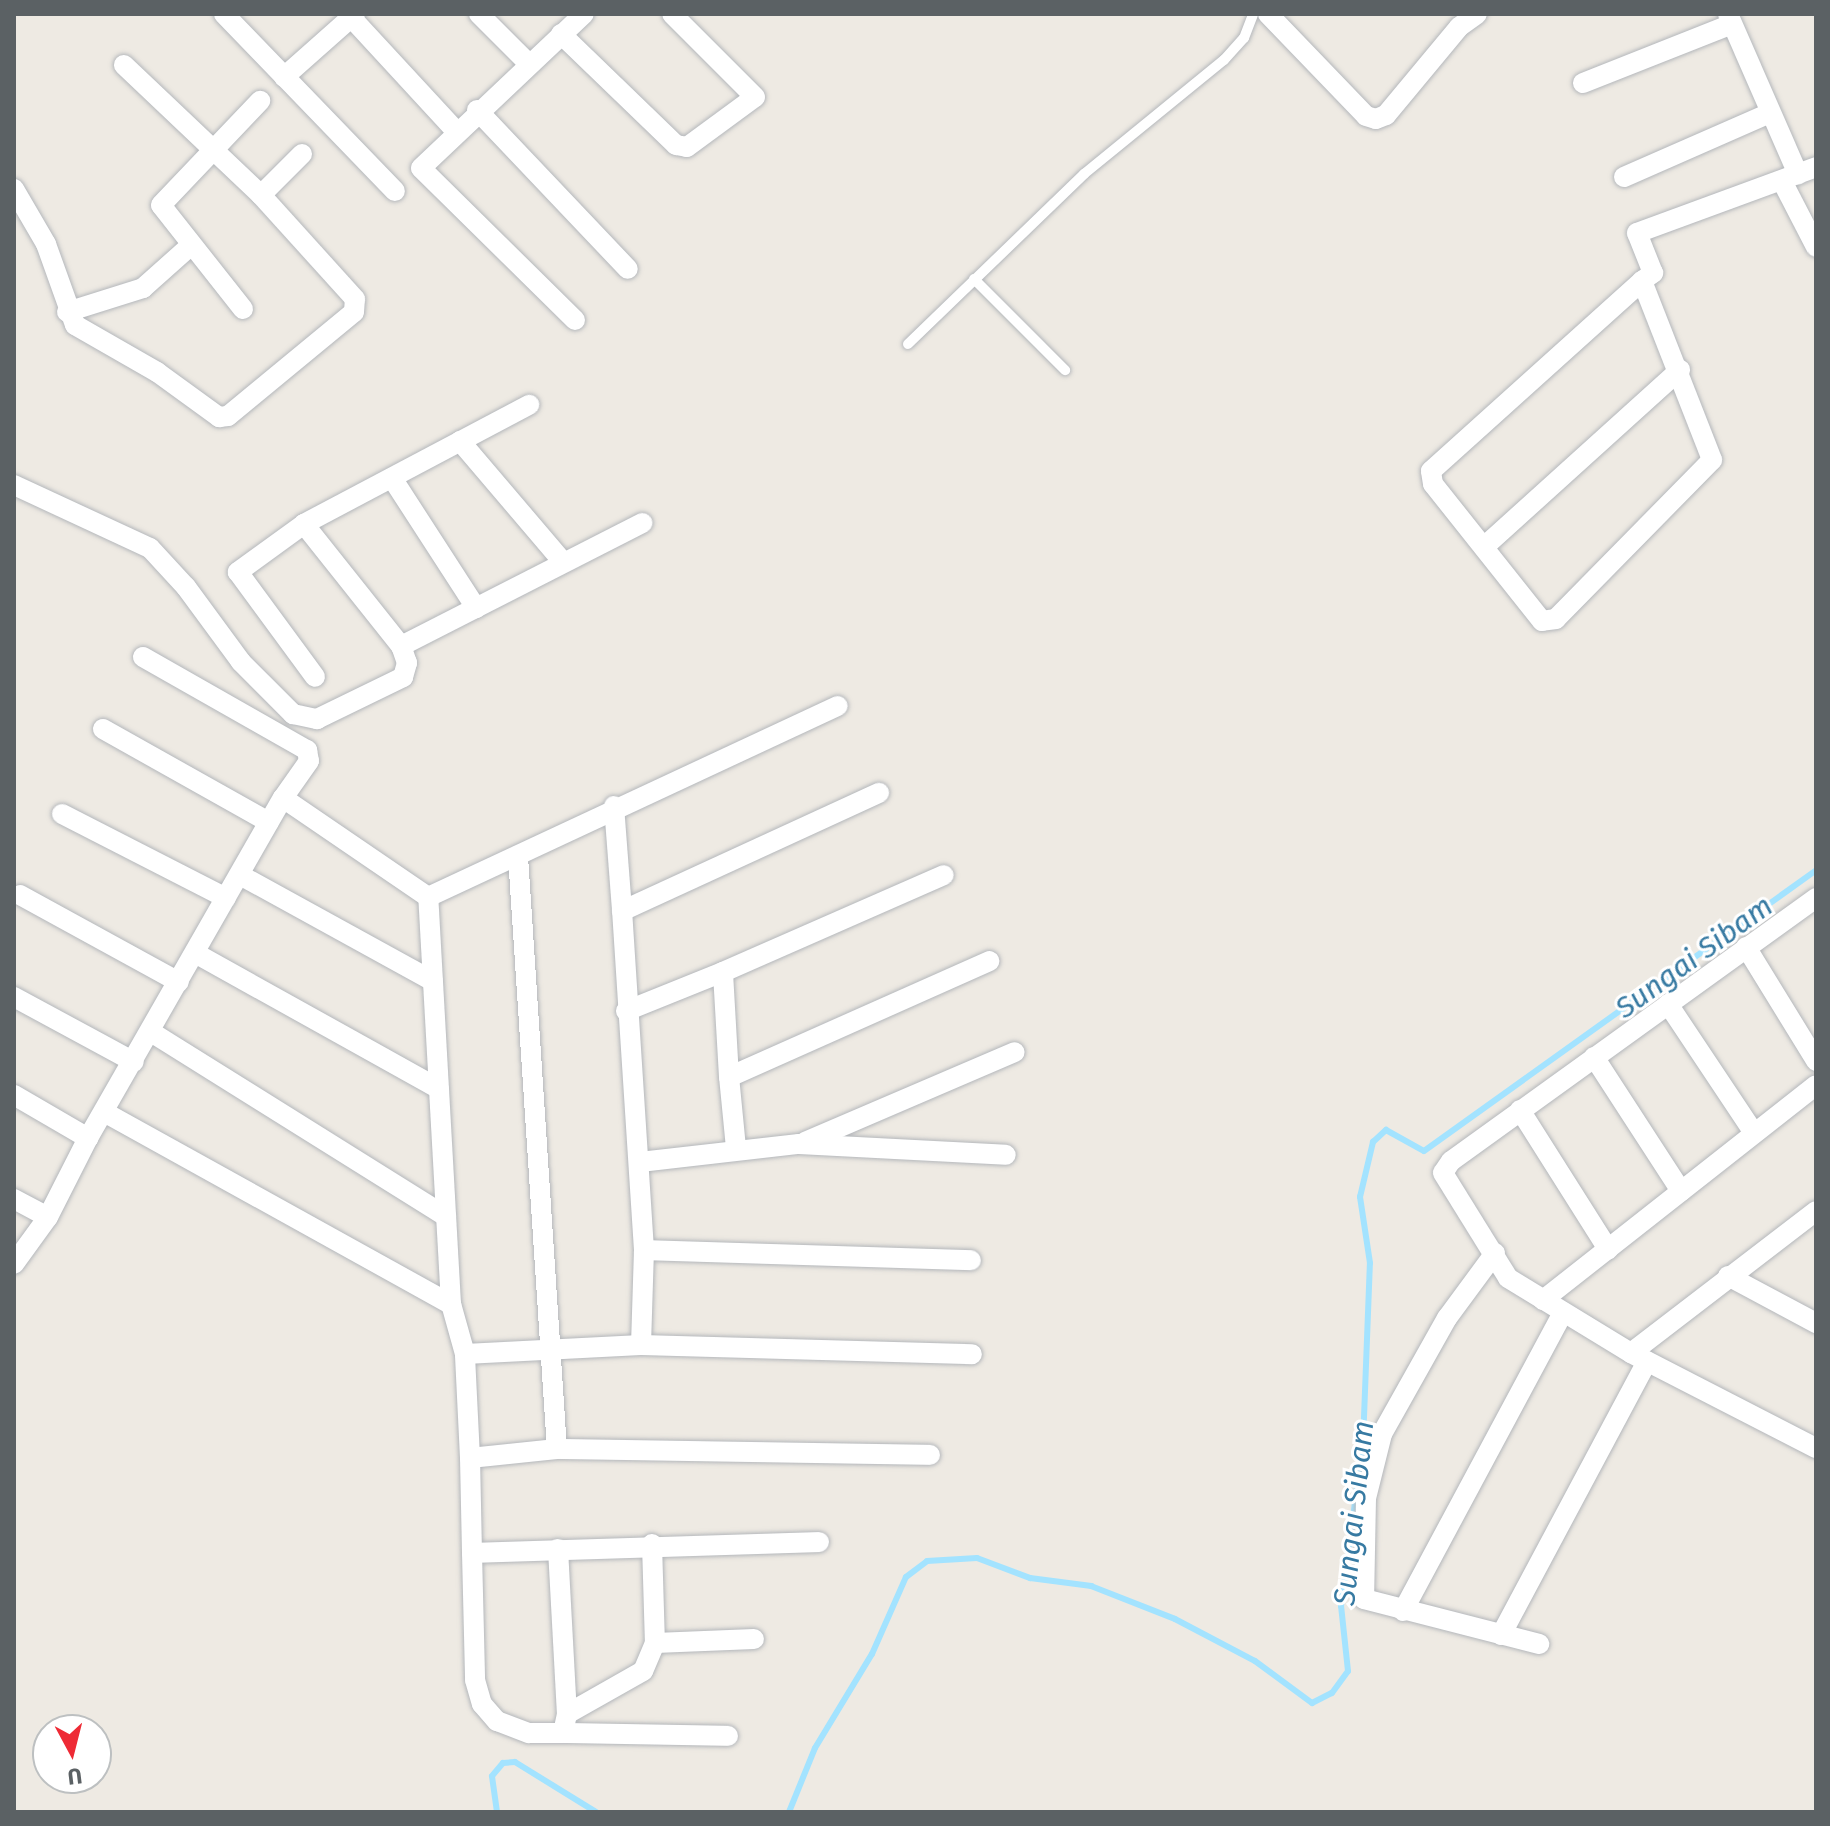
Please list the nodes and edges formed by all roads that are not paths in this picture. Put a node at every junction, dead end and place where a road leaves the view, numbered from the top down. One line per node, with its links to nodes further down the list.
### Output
1 (224, 14): 13 (street)
2 (479, 14): 11 (street)
3 (584, 14): 10 (street)
4 (672, 14): 10 (street)
5 (1253, 14): 29 (lane)
6 (1268, 14): 7 (street)
7 (1477, 14)
8 (352, 15): 13 (street); 18 (street)
9 (1730, 19): 14 (street); 17 (street)
10 (561, 34): 11 (street)
11 (528, 63): 16 (street)
12 (124, 65): 19 (street)
13 (284, 77): 24 (street)
14 (1583, 83)
15 (260, 101): 19 (street)
16 (477, 110): 18 (street); 28 (street)
17 (1770, 113): 21 (street); 22 (street)
18 (456, 131): 33 (street)
19 (211, 148): 25 (street); 26 (street)
20 (302, 154): 25 (street)
21 (1799, 174): 27 (street); 30 (street)
22 (1624, 177)
23 (14, 189): 32 (street)
24 (395, 191)
25 (261, 195): 32 (street)
26 (189, 247): 31 (street); 32 (street)
27 (1816, 247)
28 (628, 269)
29 (974, 279): 34 (lane); 35 (lane)
30 (1642, 281): 36 (street); 43 (street)
31 (243, 309)
32 (67, 312)
33 (575, 320)
34 (908, 344)
35 (1065, 370)
36 (1680, 370): 43 (street); 43 (street)
37 (529, 405): 38 (street)
38 (460, 441): 39 (street); 44 (street)
39 (392, 478): 42 (street); 45 (street)
40 (14, 485): 46 (street)
41 (642, 523): 44 (street)
42 (304, 524): 46 (street); 48 (street)
43 (1485, 546)
44 (562, 561): 45 (street)
45 (476, 608): 46 (street)
46 (401, 646)
47 (143, 657): 52 (street)
48 (315, 677)
49 (838, 706): 53 (street)
50 (103, 729): 55 (street)
51 (879, 793): 63 (street)
52 (283, 798): 55 (street); 60 (street)
53 (614, 806): 56 (street); 63 (street)
54 (62, 814): 61 (street)
55 (269, 822): 57 (street)
56 (518, 856): 60 (street); 106 (street)
57 (240, 875): 61 (street); 68 (street)
58 (944, 875): 67 (street)
59 (20, 895): 69 (street)
60 (428, 897): 68 (street)
61 (226, 898): 65 (street)
62 (1816, 898): 64 (street)
63 (622, 911): 72 (street)
64 (1746, 947): 71 (street); 76 (street)
65 (195, 953): 69 (street); 80 (street)
66 (989, 961): 78 (street)
67 (723, 972): 72 (street); 78 (street)
68 (433, 981): 80 (street)
69 (179, 982): 73 (street)
70 (14, 997): 77 (street)
71 (1668, 1004): 75 (street); 84 (street)
72 (626, 1011): 89 (street)
73 (151, 1032): 77 (street); 93 (street)
74 (1015, 1052): 86 (street)
75 (1594, 1057): 82 (street); 90 (street)
76 (1816, 1061)
77 (134, 1062): 83 (street)
78 (729, 1077): 87 (street)
79 (1816, 1085): 84 (street)
80 (439, 1089): 93 (street)
81 (14, 1095): 85 (street)
82 (1520, 1110): 95 (street); 97 (street)
83 (104, 1112): 85 (street); 102 (street)
84 (1754, 1133): 90 (street)
85 (88, 1138): 94 (street)
86 (799, 1144): 87 (street); 88 (street)
87 (736, 1148): 89 (street)
88 (1006, 1155)
89 (640, 1162): 96 (street)
90 (1681, 1191): 95 (street)
91 (14, 1199): 94 (street)
92 (1816, 1211): 100 (street)
93 (446, 1216): 102 (street)
94 (48, 1217): 99 (street)
95 (1608, 1249): 101 (street)
96 (644, 1250): 98 (street); 105 (street)
97 (1495, 1253): 101 (street); 118 (street)
98 (971, 1260)
99 (14, 1264)
100 (1728, 1276): 104 (street); 109 (street)
101 (1543, 1300): 103 (street)
102 (451, 1304): 107 (street)
103 (1563, 1312): 109 (street); 118 (street)
104 (1816, 1323)
105 (641, 1345): 106 (street); 108 (street)
106 (549, 1351): 107 (street); 111 (street)
107 (465, 1354): 113 (street)
108 (972, 1354)
109 (1639, 1357): 110 (street); 119 (street)
110 (1816, 1448)
111 (557, 1449): 112 (street); 113 (street)
112 (930, 1455)
113 (470, 1458): 117 (street)
114 (819, 1542): 115 (street)
115 (652, 1544): 116 (street); 121 (street)
116 (558, 1549): 117 (street); 123 (street)
117 (472, 1553): 123 (street)
118 (1403, 1611): 119 (street)
119 (1501, 1635): 122 (street)
120 (754, 1639): 121 (street)
121 (655, 1643): 123 (street)
122 (1539, 1644)
123 (565, 1724): 124 (street)
124 (728, 1736)

